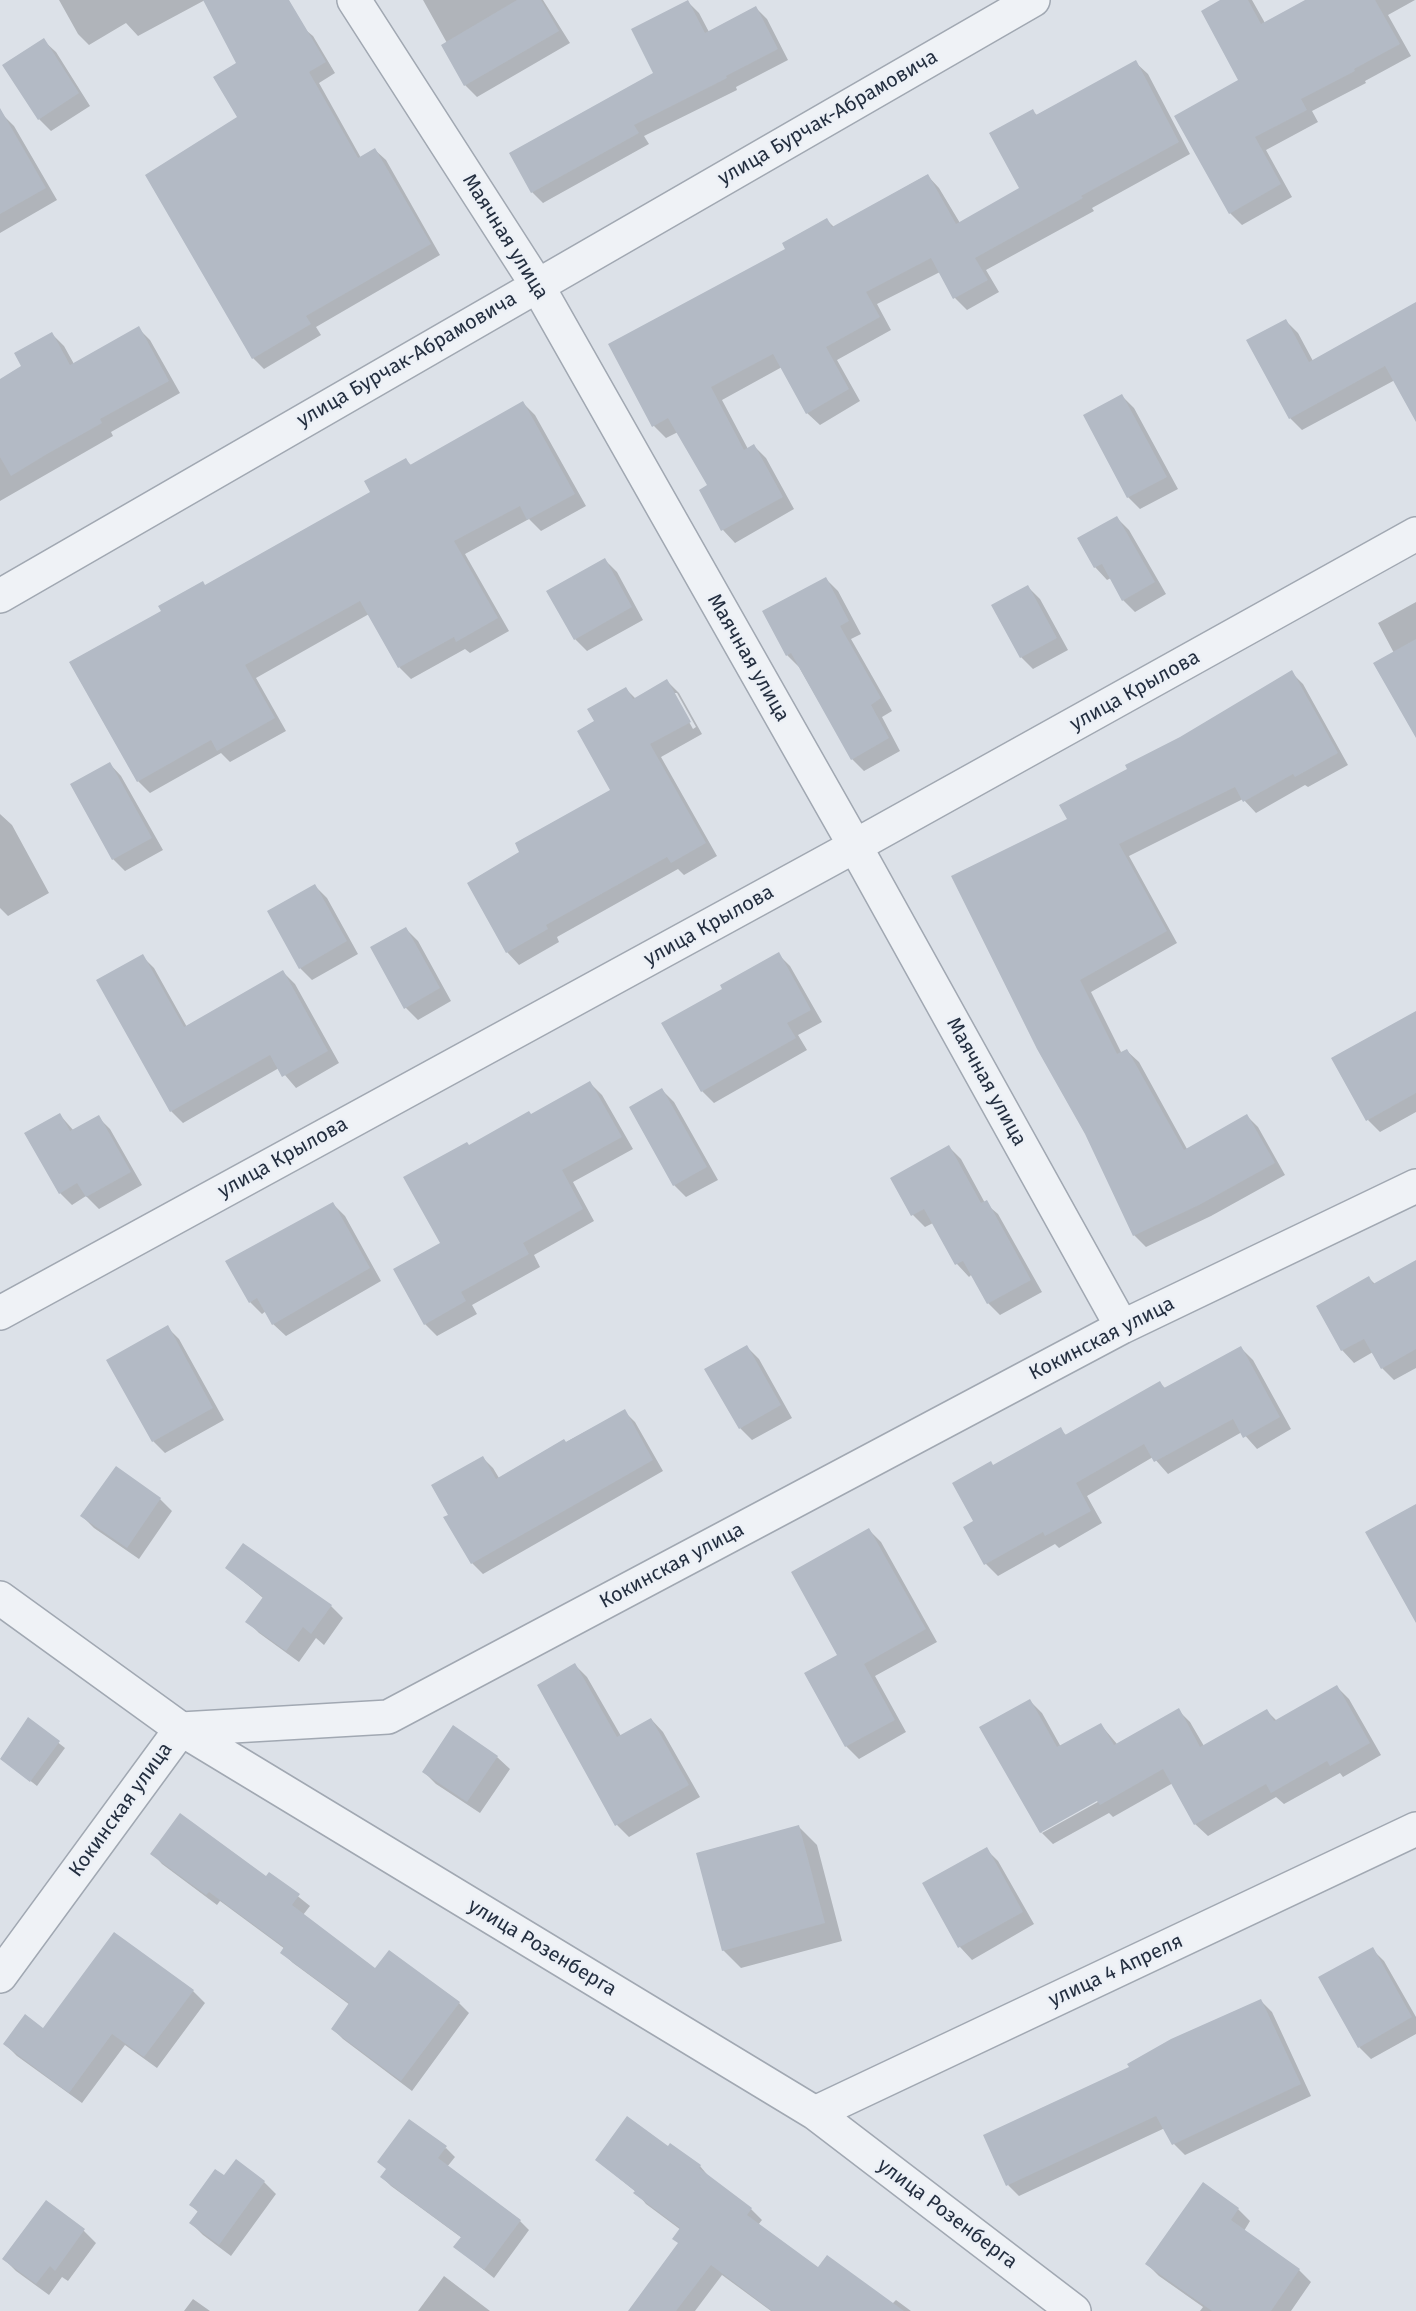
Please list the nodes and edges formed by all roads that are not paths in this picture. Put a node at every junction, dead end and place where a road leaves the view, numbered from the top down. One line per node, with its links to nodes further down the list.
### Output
1 (354, 0): 3 (street, Маячная улица)
2 (1032, 0): 3 (street, улица Бурчак-Абрамовича)
3 (537, 285): 5 (street, улица Бурчак-Абрамовича); 6 (street, Маячная улица)
4 (1416, 534): 6 (street, улица Крылова)
5 (0, 596)
6 (855, 846): 8 (street, улица Крылова); 9 (street, Маячная улица)
7 (1416, 1186): 9 (street, Кокинская улица)
8 (0, 1312)
9 (1122, 1328): 11 (street, Кокинская улица)
10 (0, 1598): 11 (street, улица Розенберга)
11 (181, 1729): 13 (street, Кокинская улица); 14 (street, улица Розенберга)
12 (1416, 1829): 14 (street, улица 4 Апреля)
13 (0, 1976)
14 (815, 2113): 15 (street, улица Розенберга)
15 (1074, 2311)

